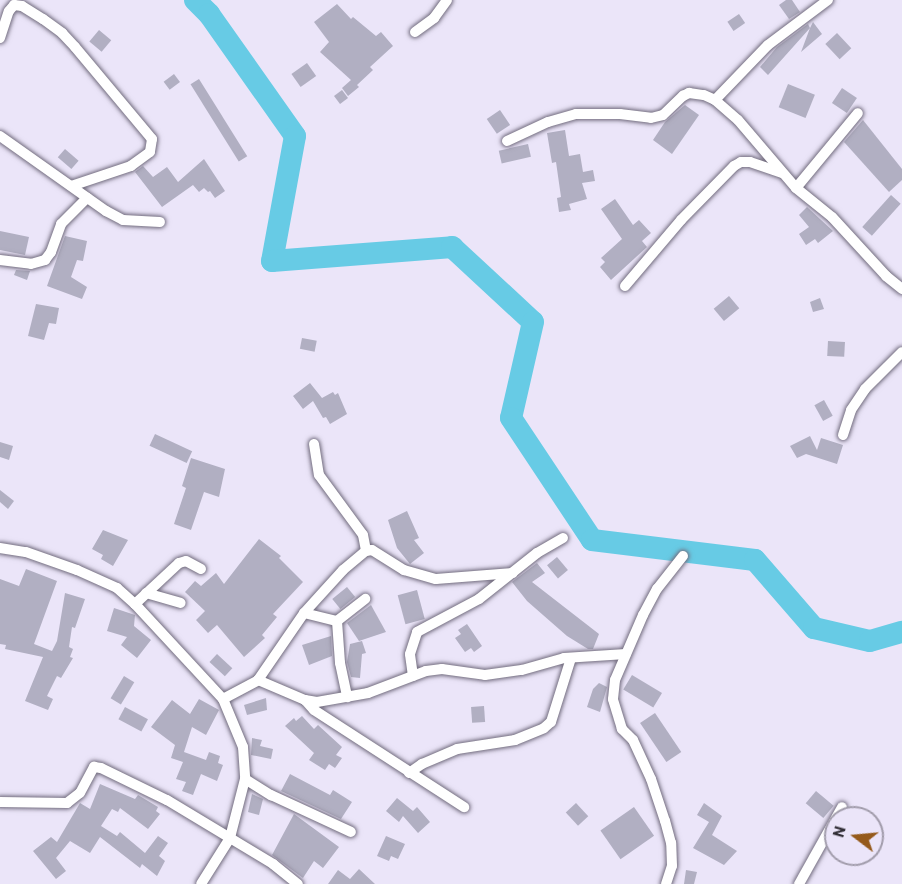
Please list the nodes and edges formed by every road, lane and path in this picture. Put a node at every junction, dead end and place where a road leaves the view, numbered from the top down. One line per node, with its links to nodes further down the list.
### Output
1 (447, 0): 3 (street)
2 (828, 0): 5 (street)
3 (415, 32)
4 (0, 38): 10 (street)
5 (715, 100): 8 (street); 9 (street)
6 (858, 113): 11 (street)
7 (0, 136): 10 (street)
8 (507, 141)
9 (783, 173): 11 (street); 15 (street)
10 (71, 186): 12 (street)
11 (796, 188): 16 (street)
12 (87, 198): 13 (street); 14 (street)
13 (160, 222)
14 (0, 260)
15 (625, 286)
16 (902, 289)
17 (902, 352): 18 (street)
18 (843, 435)
19 (314, 444): 22 (street)
20 (563, 538): 25 (street)
21 (0, 548): 29 (street)
22 (366, 551): 25 (street); 30 (street)
23 (683, 556): 32 (street)
24 (201, 569): 26 (street)
25 (513, 573): 34 (street)
26 (146, 593): 28 (street); 29 (street)
27 (365, 599): 31 (street)
28 (181, 603)
29 (135, 604): 37 (street)
30 (304, 613): 31 (street); 35 (street)
31 (337, 621): 36 (street)
32 (626, 654): 33 (street); 48 (street)
33 (571, 658): 34 (street); 39 (street)
34 (414, 676): 36 (street)
35 (258, 680): 37 (street); 38 (street)
36 (347, 697): 38 (street)
37 (223, 699): 40 (street)
38 (305, 700): 39 (street)
39 (410, 773): 42 (street)
40 (245, 779): 43 (street); 44 (street)
41 (0, 802): 44 (street)
42 (465, 807)
43 (351, 832)
44 (230, 838): 46 (street); 47 (street)
45 (824, 839): 49 (street)
46 (201, 884)
47 (298, 884)
48 (666, 884)
49 (799, 884)

